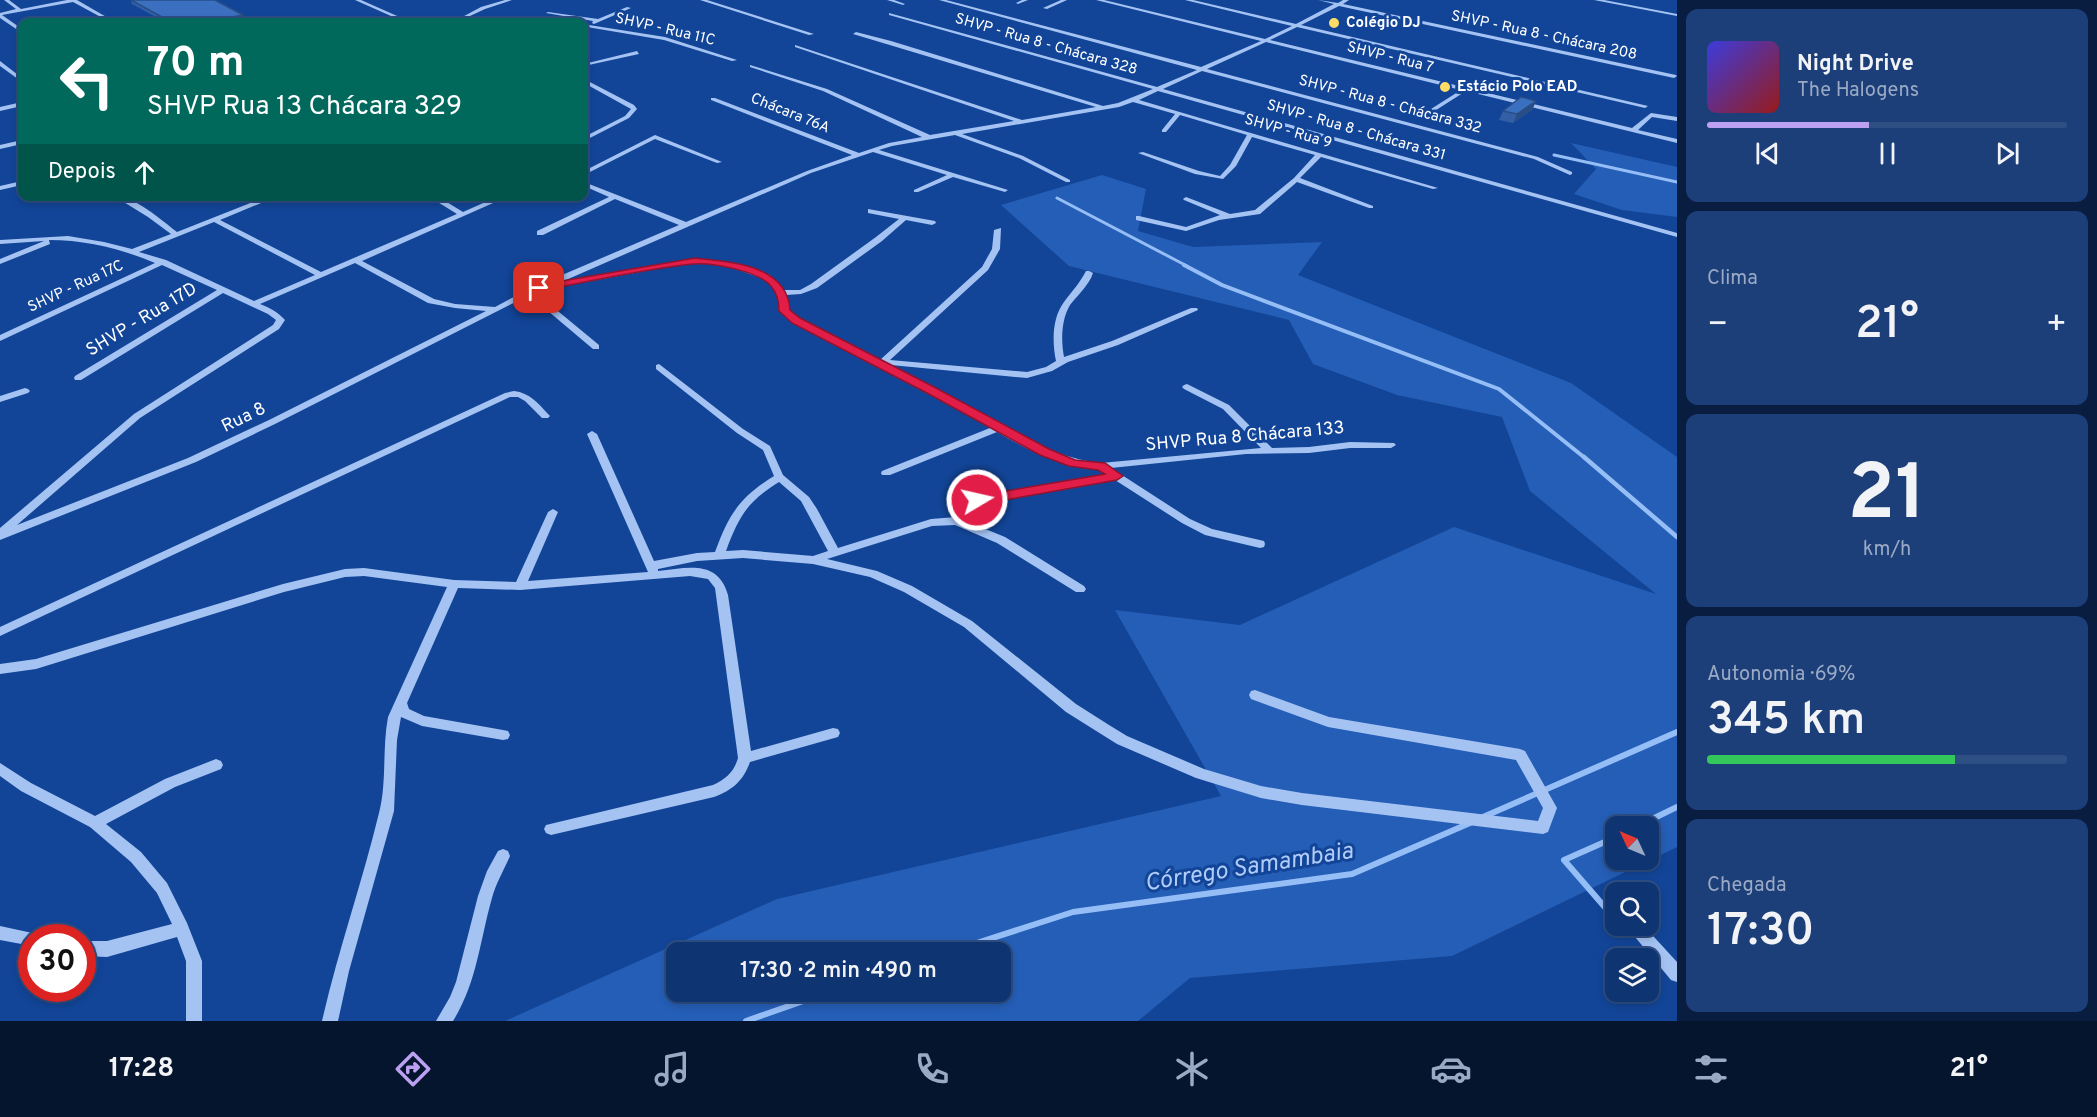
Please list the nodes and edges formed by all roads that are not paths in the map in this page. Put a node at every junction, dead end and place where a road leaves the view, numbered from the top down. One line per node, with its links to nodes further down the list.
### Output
1 (6, 0): 22 (street)
2 (74, 0): 22 (street); 28 (street)
3 (357, 0): 29 (street)
4 (452, 0): 16 (street)
5 (510, 0): 27 (street)
6 (702, 0): 39 (street)
7 (890, 0): 18 (street)
8 (941, 0): 48 (street, SHVP - Rua 8 - Chácara 332)
9 (1026, 0): 17 (street)
10 (1065, 0): 21 (street)
11 (1098, 0): 41 (street, SHVP - Rua 7)
12 (1187, 0): 35 (street)
13 (1320, 0): 19 (street, SHVP - Rua 8 - Chácara 208)
14 (1347, 0): 19 (street)
15 (1596, 0): 26 (street)
16 (459, 2)
17 (1018, 3)
18 (903, 4)
19 (1338, 4): 35 (street); 52 (street, SHVP - Rua 8 - Chácara 208)
20 (629, 8): 34 (street)
21 (1045, 8)
22 (20, 10): 25 (street)
23 (548, 12): 32 (street)
24 (891, 14): 54 (street, SHVP - Rua 8 - Chácara 328)
25 (0, 15): 38 (street)
26 (1677, 15)
27 (464, 16): 30 (street); 31 (street)
28 (106, 18)
29 (400, 18)
30 (461, 18)
31 (481, 18)
32 (583, 18)
33 (588, 19): 34 (street)
34 (600, 21): 36 (street)
35 (1295, 25): 41 (street); 59 (street)
36 (588, 26)
37 (588, 27): 44 (street, SHVP - Rua 11C)
38 (18, 28)
39 (811, 33)
40 (856, 34): 60 (street)
41 (1265, 41): 48 (street); 55 (street, SHVP - Rua 7)
42 (796, 46): 65 (street)
43 (637, 53): 46 (street)
44 (734, 60)
45 (0, 63): 49 (street)
46 (588, 64)
47 (752, 66): 71 (street)
48 (1202, 70): 54 (street); 81 (street, SHVP - Rua 8 - Chácara 332)
49 (13, 73): 50 (street); 51 (street)
50 (6, 74)
51 (18, 76)
52 (1674, 76)
53 (588, 83): 70 (street)
54 (1160, 89): 57 (street); 109 (street, SHVP - Rua 8 - Chácara 331)
55 (1466, 89): 62 (street); 66 (street, SHVP - Rua 7)
56 (713, 99): 77 (street, Chácara 76A)
57 (1134, 100): 60 (street); 63 (street, SHVP - Rua 9)
58 (18, 105): 61 (street)
59 (1645, 106)
60 (1105, 108): 65 (street)
61 (0, 109)
62 (1433, 110)
63 (1178, 114): 67 (street); 69 (street, SHVP - Rua 9)
64 (1677, 119): 66 (street)
65 (1022, 122): 68 (street)
66 (1634, 130): 72 (street, SHVP - Rua 7)
67 (1164, 131)
68 (954, 133): 71 (street); 84 (street)
69 (1250, 135): 76 (street); 78 (street, SHVP - Rua 9)
70 (588, 137)
71 (928, 137): 75 (street)
72 (1677, 141)
73 (18, 143): 74 (street)
74 (0, 147)
75 (871, 150): 77 (street); 82 (street)
76 (1141, 153)
77 (858, 155): 105 (street)
78 (1320, 155): 83 (street); 88 (street, SHVP - Rua 9)
79 (719, 162): 80 (street)
80 (588, 171)
81 (1570, 173)
82 (951, 175): 89 (street); 90 (street)
83 (1296, 179): 97 (street); 100 (street)
84 (1068, 181)
85 (18, 184): 87 (street)
86 (588, 186): 91 (street)
87 (0, 188)
88 (1435, 188)
89 (1005, 190)
90 (916, 191)
91 (614, 197): 105 (street); 107 (street)
92 (1186, 199): 100 (street)
93 (126, 201): 108 (street)
94 (262, 201): 103 (street)
95 (440, 201): 99 (street)
96 (494, 201): 99 (street)
97 (1371, 207)
98 (871, 211): 101 (street)
99 (462, 214): 113 (street)
100 (1228, 216): 102 (street)
101 (904, 218): 104 (street); 121 (street)
102 (1139, 218)
103 (215, 220): 108 (street); 117 (street)
104 (932, 223)
105 (683, 224): 118 (street)
106 (998, 230): 128 (street)
107 (540, 232)
108 (176, 235): 112 (street)
109 (1677, 235)
110 (57, 238): 111 (street); 112 (street); 114 (street)
111 (0, 242)
112 (135, 251): 115 (street)
113 (355, 260): 117 (street); 123 (street)
114 (0, 262)
115 (163, 262): 119 (street); 125 (street, SHVP - Rua 17C)
116 (1089, 273): 127 (street)
117 (320, 275): 122 (street)
118 (539, 288): 120 (street, Rua 8); 121 (street)
119 (223, 290): 122 (street); 130 (street, SHVP - Rua 17D)
120 (530, 292): 123 (street, Rua 8); 126 (street)
121 (781, 293): 128 (street)
122 (254, 304): 145 (street)
123 (494, 309): 145 (street, Rua 8)
124 (1194, 310): 127 (street)
125 (0, 338)
126 (596, 347)
127 (1060, 362): 128 (street)
128 (882, 363): 135 (street)
129 (659, 367): 142 (street)
130 (78, 378)
131 (1186, 387): 138 (street)
132 (25, 391): 133 (street)
133 (0, 399)
134 (544, 416): 154 (street)
135 (999, 428): 139 (street); 140 (street)
136 (592, 434): 150 (street)
137 (1391, 445): 138 (street, SHVP Rua 8 Chácara 133)
138 (1269, 450): 139 (street, SHVP Rua 8 Chácara 133)
139 (1101, 466): 141 (street)
140 (886, 473)
141 (1117, 476): 143 (street); 146 (street)
142 (779, 477): 147 (street); 148 (street)
143 (977, 500)
144 (553, 512): 152 (street)
145 (0, 535)
146 (1260, 544)
147 (720, 554): 149 (street); 150 (street)
148 (835, 554): 149 (street); 153 (street)
149 (813, 560): 156 (street)
150 (653, 570): 152 (street); 160 (street)
151 (454, 584): 152 (street); 155 (street); 157 (street)
152 (520, 586)
153 (1080, 589)
154 (0, 632)
155 (0, 669)
156 (1255, 695)
157 (401, 704): 159 (street); 173 (street)
158 (833, 733): 160 (street)
159 (503, 735)
160 (745, 758): 164 (street)
161 (216, 765): 163 (street)
162 (0, 769): 163 (street)
163 (95, 823): 166 (street)
164 (551, 829)
165 (502, 856): 174 (street)
166 (182, 928): 170 (street); 172 (street)
167 (0, 933): 168 (street)
168 (18, 936)
169 (1644, 936): 171 (street)
170 (96, 949)
171 (1677, 974)
172 (194, 1021)
173 (330, 1021)
174 (444, 1021)

